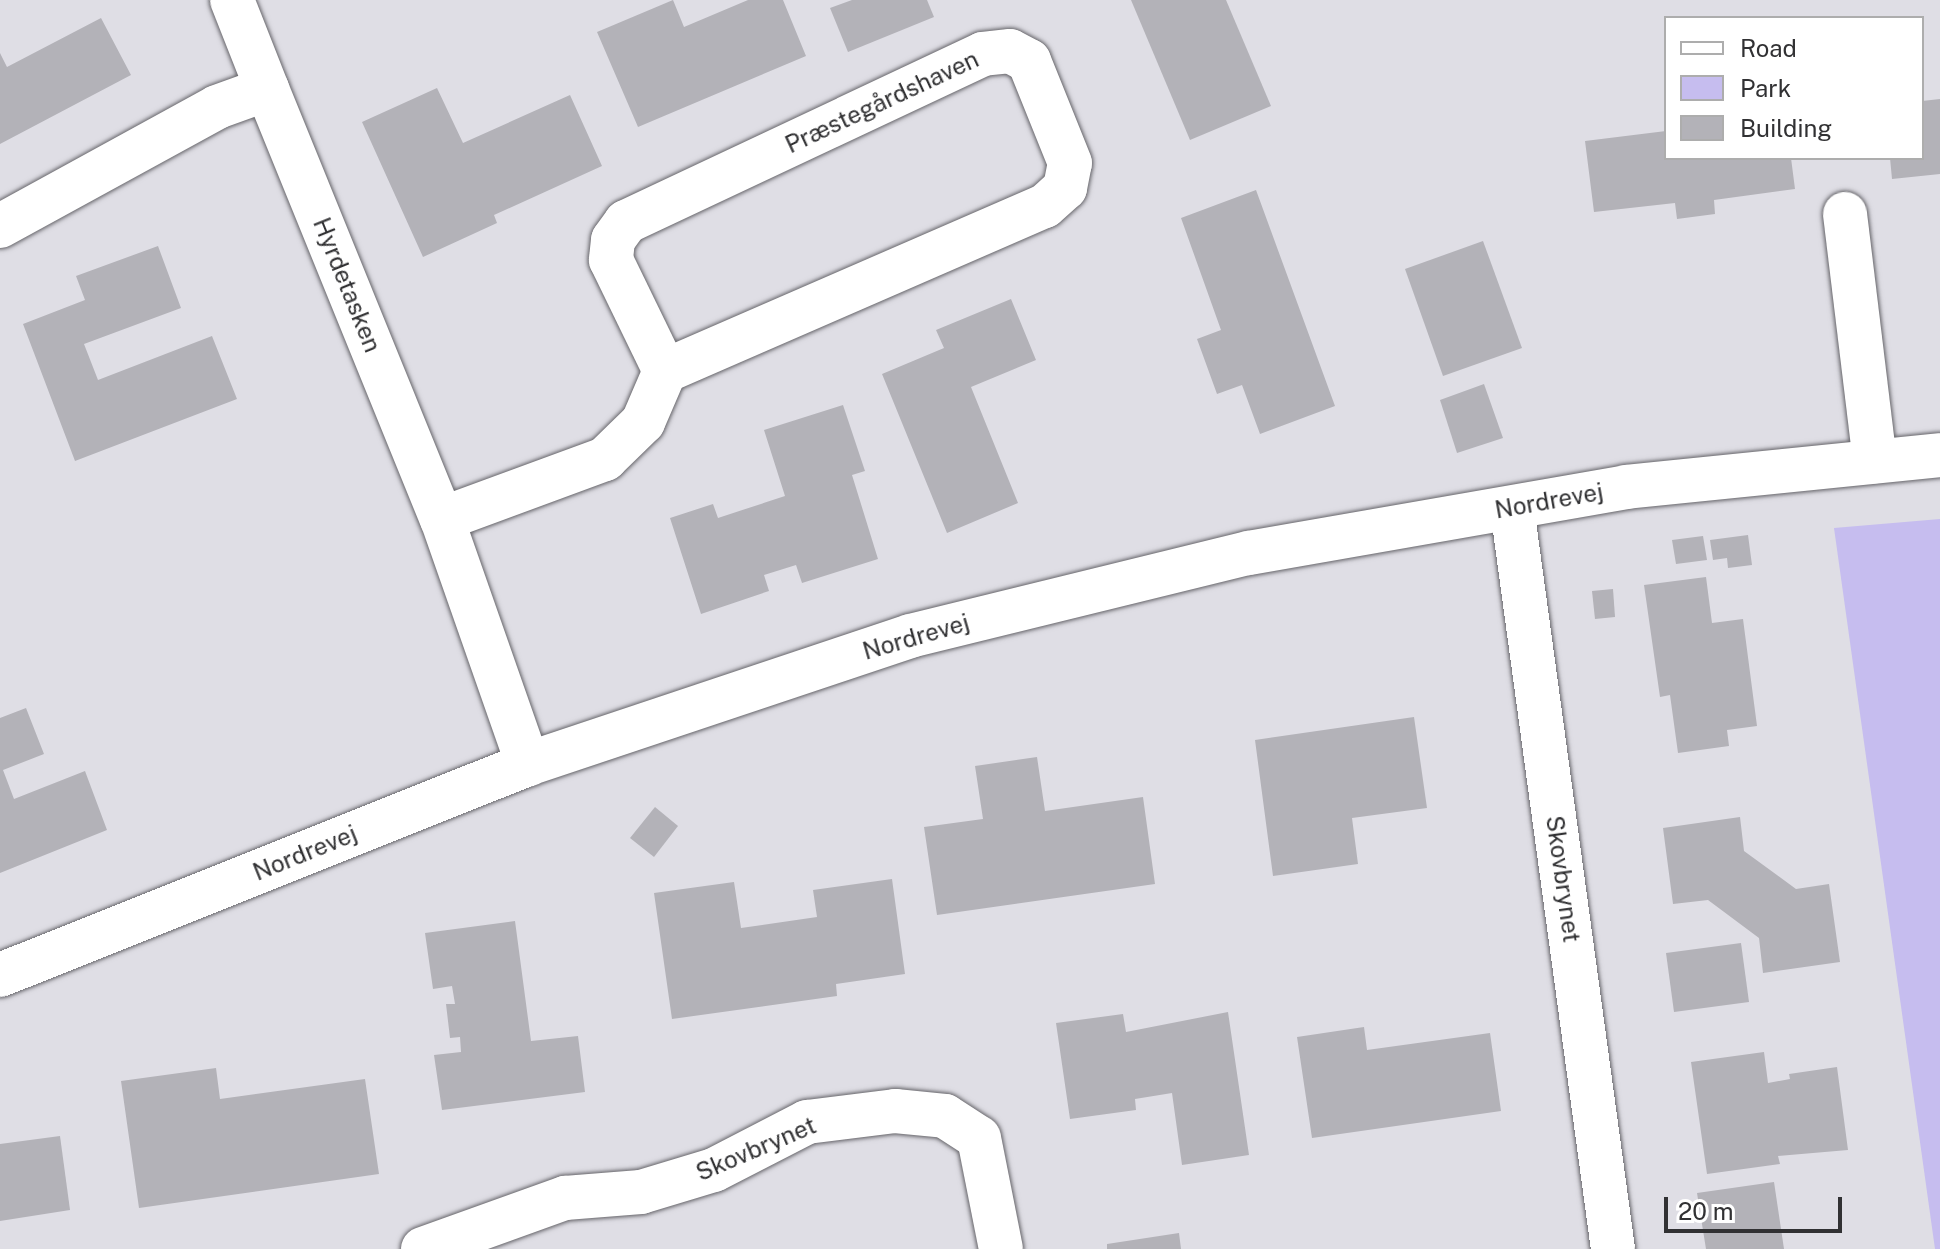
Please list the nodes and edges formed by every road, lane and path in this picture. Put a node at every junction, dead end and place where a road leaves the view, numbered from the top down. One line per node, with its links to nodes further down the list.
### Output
1 (232, 0): 2 (street, Hyrdetasken)
2 (267, 89): 4 (street); 9 (street, Hyrdetasken)
3 (1845, 214): 7 (street)
4 (0, 226)
5 (665, 371): 5 (street, Præstegårdshaven); 9 (street)
6 (1940, 455): 7 (street, Nordrevej)
7 (1875, 461): 8 (street, Nordrevej)
8 (1512, 508): 10 (street, Nordrevej); 14 (street, Skovbrynet)
9 (442, 519): 10 (street, Hyrdetasken)
10 (528, 764): 11 (street, Nordrevej)
11 (0, 975)
12 (423, 1249): 13 (street, Skovbrynet)
13 (1001, 1249)
14 (1613, 1249)

